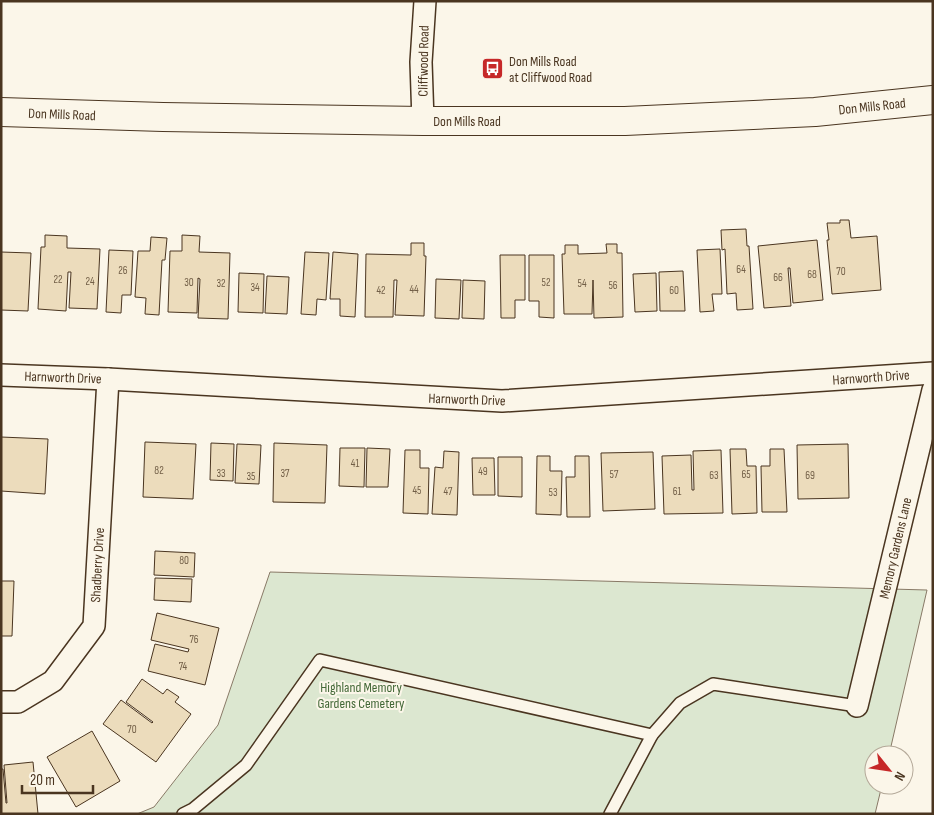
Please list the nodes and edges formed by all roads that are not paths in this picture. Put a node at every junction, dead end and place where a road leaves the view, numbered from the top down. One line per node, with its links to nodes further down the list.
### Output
1 (425, 1): 4 (street, Cliffwood Road)
2 (933, 100): 4 (main road, Don Mills Road)
3 (1, 112): 4 (main road, Don Mills Road)
4 (423, 121)
5 (933, 374): 7 (street, Harnworth Drive)
6 (1, 375): 7 (street, Harnworth Drive)
7 (108, 379): 9 (street, Shadberry Drive)
8 (933, 390): 10 (street, Memory Gardens Lane)
9 (1, 702)
10 (857, 706): 11 (lane)
11 (652, 735): 12 (lane); 13 (lane)
12 (184, 814)
13 (610, 814)

